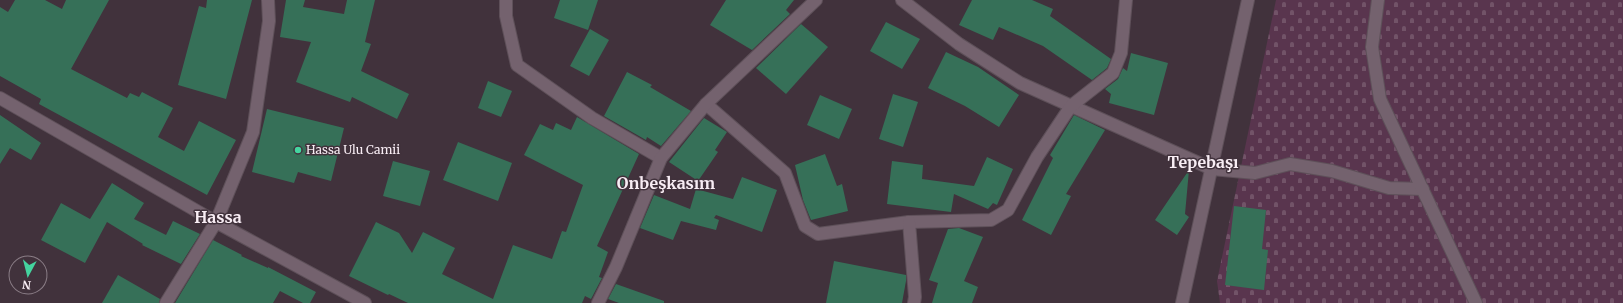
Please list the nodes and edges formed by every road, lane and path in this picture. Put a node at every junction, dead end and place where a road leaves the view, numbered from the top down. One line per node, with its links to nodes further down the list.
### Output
1 (268, 0): 14 (street)
2 (506, 0): 11 (street)
3 (816, 0): 9 (street)
4 (902, 0): 10 (street)
5 (1126, 0): 10 (street)
6 (1248, 0): 12 (street)
7 (1378, 0): 13 (street)
8 (0, 98): 14 (street)
9 (706, 104): 11 (street); 15 (street)
10 (1071, 106): 12 (street); 15 (street)
11 (661, 158): 18 (street)
12 (1212, 169): 13 (street); 20 (street)
13 (1423, 189): 21 (street)
14 (216, 222): 16 (street); 17 (street)
15 (909, 222): 19 (street)
16 (166, 303)
17 (364, 303)
18 (598, 303)
19 (914, 303)
20 (1182, 303)
21 (1476, 303)

